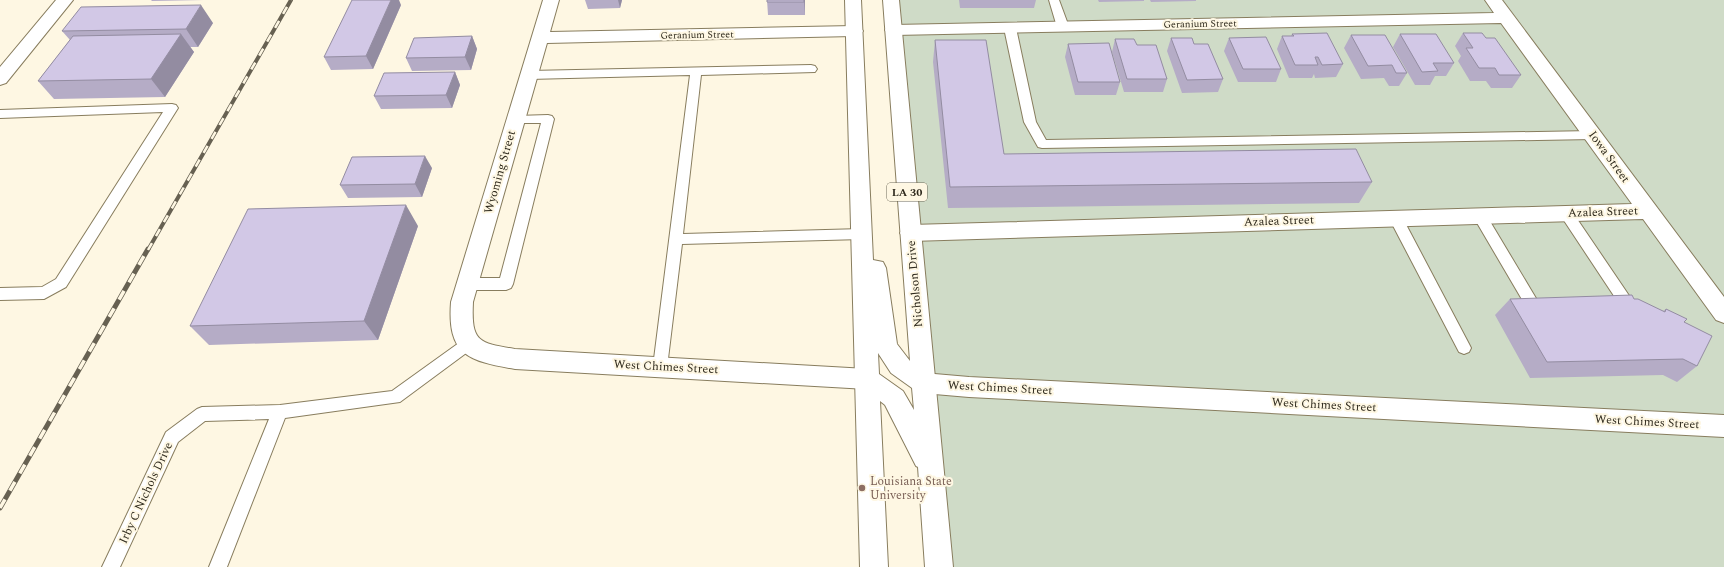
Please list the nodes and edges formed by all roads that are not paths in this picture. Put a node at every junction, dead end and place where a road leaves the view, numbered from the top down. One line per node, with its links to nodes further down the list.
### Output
1 (65, 0): 16 (street)
2 (551, 0): 12 (street, Wyoming Street)
3 (853, 0): 11 (street)
4 (891, 0): 10 (street, Nicholson Drive / LA 30)
5 (1054, 0): 8 (lane)
6 (1493, 0): 7 (street, Iowa Street)
7 (1506, 18): 8 (street, Geranium Street); 19 (street, Iowa Street)
8 (1063, 27): 9 (street, Geranium Street)
9 (1010, 28): 10 (street, Geranium Street); 19 (lane)
10 (894, 30): 25 (street, Nicholson Drive / LA 30)
11 (854, 31): 12 (street, Geranium Street); 20 (street)
12 (540, 38): 15 (street, Wyoming Street)
13 (811, 69): 14 (lane)
14 (696, 71): 15 (lane); 27 (lane)
15 (529, 75): 18 (street, Wyoming Street)
16 (0, 79)
17 (0, 114): 29 (lane)
18 (516, 120): 28 (street, Wyoming Street); 28 (lane)
19 (1593, 135): 21 (street, Iowa Street)
20 (860, 193): 26 (street); 37 (street)
21 (1648, 211): 22 (street, Azalea Street); 32 (street, Iowa Street)
22 (1566, 213): 23 (street, Azalea Street); 31 (lane)
23 (1480, 216): 24 (street, Azalea Street); 30 (lane)
24 (1396, 218): 25 (street, Azalea Street); 34 (lane)
25 (910, 233): 37 (street, Nicholson Drive / LA 30)
26 (862, 234): 27 (lane); 36 (street)
27 (675, 239): 35 (lane)
28 (467, 284): 33 (street, Wyoming Street)
29 (0, 294)
30 (1532, 304)
31 (1626, 304)
32 (1724, 314)
33 (468, 344): 35 (street, West Chimes Street); 38 (lane, Irby C Nichols Drive)
34 (1464, 348)
35 (660, 367): 36 (street, West Chimes Street)
36 (867, 379): 40 (street); 43 (street)
37 (923, 383): 39 (street, West Chimes Street); 40 (street, Nicholson Drive / LA 30)
38 (280, 412): 41 (lane, Irby C Nichols Drive); 42 (lane)
39 (1724, 426)
40 (931, 472): 44 (street, Nicholson Drive / LA 30)
41 (111, 567)
42 (218, 567)
43 (874, 567)
44 (939, 567)

